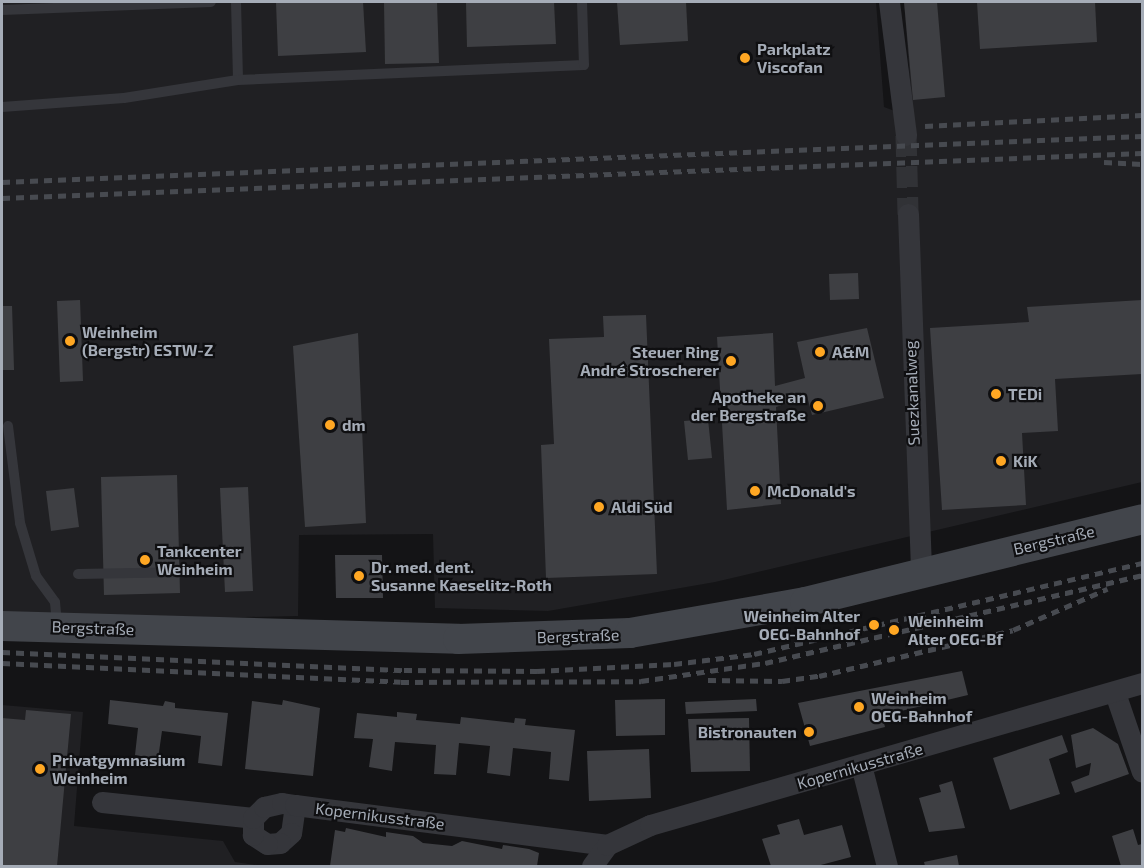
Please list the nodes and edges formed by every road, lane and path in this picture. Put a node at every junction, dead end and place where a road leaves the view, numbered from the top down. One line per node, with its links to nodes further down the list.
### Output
1 (211, 2): 5 (lane)
2 (236, 2): 6 (lane)
3 (582, 2): 6 (lane)
4 (889, 2): 8 (street)
5 (2, 10)
6 (238, 80): 7 (lane)
7 (2, 107)
8 (906, 135)
9 (908, 214): 13 (street, Suezkanalweg)
10 (8, 426): 16 (lane)
11 (1143, 519): 13 (main road, Bergstraße)
12 (191, 572): 14 (lane)
13 (921, 572): 16 (main road, Bergstraße)
14 (78, 574)
15 (2, 626): 16 (main road, Bergstraße)
16 (57, 626)
17 (1143, 683): 18 (street, Kopernikusstraße)
18 (1115, 693): 19 (street, Kopernikusstraße); 20 (street)
19 (861, 765): 24 (street, Kopernikusstraße); 26 (street)
20 (1143, 772)
21 (102, 802): 23 (street)
22 (295, 805): 23 (street, Kopernikusstraße); 23 (street, Kopernikusstraße); 24 (street, Kopernikusstraße)
23 (253, 818)
24 (607, 845): 25 (street)
25 (592, 867)
26 (888, 867)

